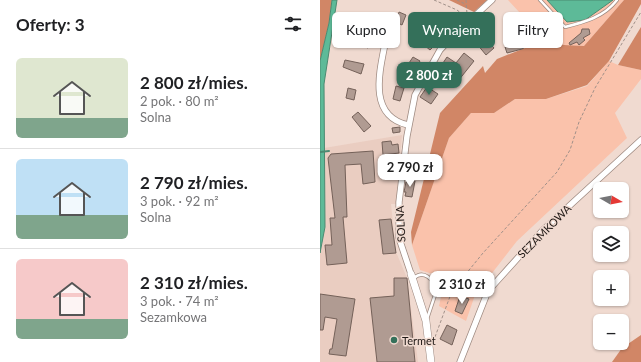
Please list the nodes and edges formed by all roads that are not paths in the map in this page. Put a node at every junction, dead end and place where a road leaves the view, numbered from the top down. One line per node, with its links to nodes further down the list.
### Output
1 (492, 0): 5 (street, SOLNA)
2 (540, 0): 3 (lane)
3 (617, 0)
4 (385, 48): 5 (street)
5 (408, 125): 7 (street, SOLNA)
6 (641, 140): 10 (street, SEZAMKOWA)
7 (412, 277): 8 (street); 8 (lane)
8 (426, 321): 9 (street)
9 (431, 362)
10 (460, 362)

